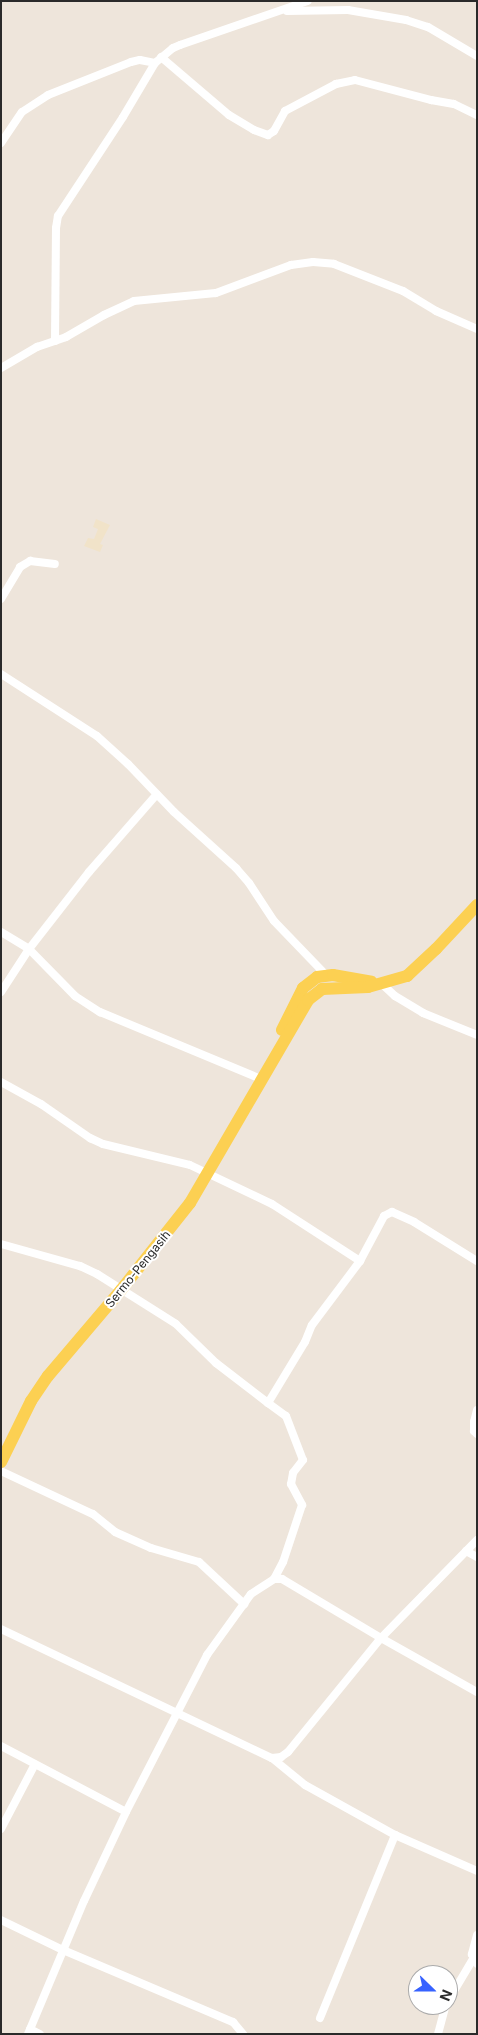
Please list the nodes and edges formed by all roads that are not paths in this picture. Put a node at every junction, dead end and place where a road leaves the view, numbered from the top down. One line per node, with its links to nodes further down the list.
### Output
1 (308, 1): 2 (street)
2 (278, 11): 3 (street); 4 (street)
3 (477, 56)
4 (158, 60): 5 (street); 6 (street); 8 (street)
5 (477, 115)
6 (1, 143)
7 (477, 329): 8 (street)
8 (55, 341): 9 (street)
9 (1, 368)
10 (54, 564): 11 (street)
11 (1, 599)
12 (1, 674): 13 (street)
13 (157, 794): 16 (street); 17 (street)
14 (477, 905): 18 (main road, Sermo-Pengasih)
15 (1, 932): 16 (street)
16 (29, 949): 19 (street); 21 (street)
17 (326, 975): 18 (main road, Sermo-Pengasih); 21 (main road, Sermo-Pengasih)
18 (380, 983): 20 (street); 21 (main road, Sermo-Pengasih)
19 (1, 992)
20 (477, 1035)
21 (264, 1074): 23 (main road, Sermo-Pengasih)
22 (1, 1082): 23 (street)
23 (208, 1175): 25 (street); 27 (main road, Sermo-Pengasih)
24 (1, 1244): 27 (street)
25 (360, 1261): 26 (street); 28 (street)
26 (477, 1261)
27 (122, 1290): 28 (street); 31 (main road, Sermo-Pengasih)
28 (268, 1403): 36 (street)
29 (477, 1410): 30 (street)
30 (477, 1434)
31 (1, 1462)
32 (1, 1471): 37 (street)
33 (477, 1540): 34 (street)
34 (466, 1551): 35 (street); 39 (street)
35 (477, 1556)
36 (274, 1579): 37 (street); 39 (street)
37 (244, 1604): 41 (street)
38 (1, 1629): 41 (street)
39 (382, 1638): 40 (street); 43 (street)
40 (477, 1692)
41 (178, 1711): 44 (street); 47 (street)
42 (1, 1746): 45 (street)
43 (284, 1755): 44 (street); 46 (street)
44 (272, 1758): 46 (street)
45 (35, 1764): 47 (street); 48 (street)
46 (280, 1765): 49 (street)
47 (126, 1812): 53 (street)
48 (1, 1829)
49 (395, 1835): 50 (street); 57 (street)
50 (477, 1871)
51 (1, 1920): 53 (street)
52 (477, 1935): 54 (street)
53 (63, 1950): 58 (street); 60 (street)
54 (475, 1961): 55 (street)
55 (458, 1986)
56 (443, 2015): 61 (street)
57 (320, 2018)
58 (29, 2031): 59 (street)
59 (40, 2034)
60 (243, 2034)
61 (438, 2034)

